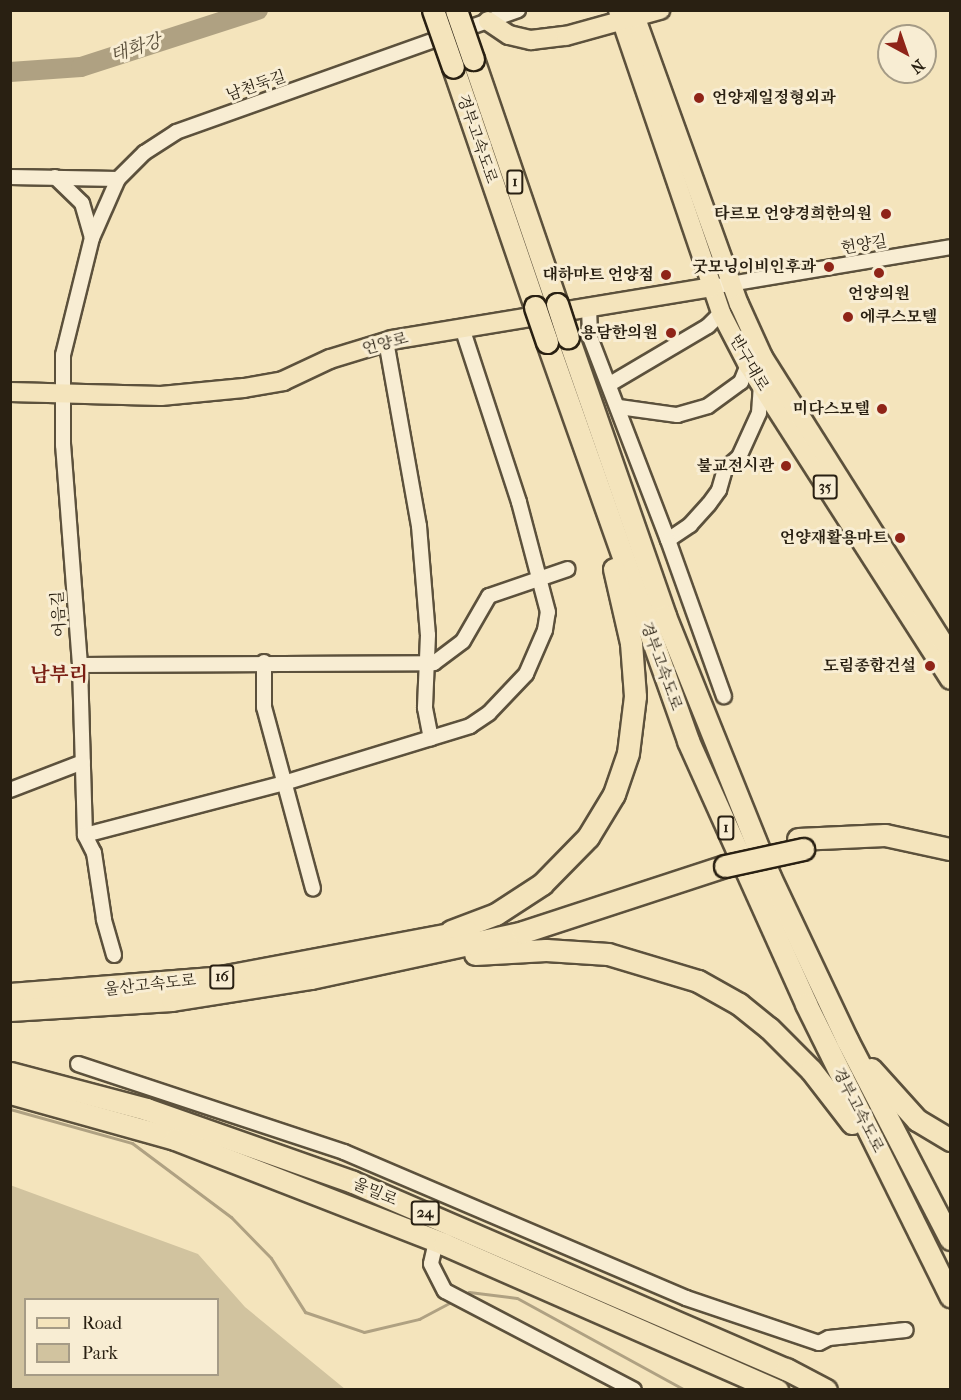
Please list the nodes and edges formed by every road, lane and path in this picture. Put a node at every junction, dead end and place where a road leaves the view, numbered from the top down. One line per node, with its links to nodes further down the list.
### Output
1 (433, 10): 24 (highway, 경부고속도로 / 1, bridge)
2 (456, 10): 49 (highway, 경부고속도로 / 1, bridge)
3 (518, 10): 6 (street, 남천둑길)
4 (660, 10): 5 (main road)
5 (627, 15): 6 (main road); 12 (main road, 반구대로 / 35); 13 (main road, 반구대로 / 35)
6 (489, 21): 9 (street, 남천둑길)
7 (10, 177): 8 (street)
8 (55, 177): 9 (street); 10 (street)
9 (118, 179): 10 (street)
10 (92, 238): 21 (street)
11 (951, 247): 12 (street, 헌양길)
12 (732, 284): 13 (street, 헌양길); 28 (main road, 반구대로 / 35)
13 (712, 287): 14 (main road, 언양로); 15 (main road, 반구대로 / 35)
14 (590, 307): 16 (main road, 언양로); 19 (street)
15 (721, 313): 18 (main road, 반구대로 / 35); 19 (street)
16 (462, 328): 17 (main road, 언양로); 27 (street)
17 (386, 342): 21 (main road, 언양로); 30 (street)
18 (748, 365): 20 (main road, 반구대로 / 35); 23 (street)
19 (610, 384): 23 (street)
20 (760, 385): 25 (street); 32 (main road, 반구대로 / 35)
21 (61, 391): 22 (main road, 언양로); 31 (street, 어음길)
22 (10, 392)
23 (619, 407): 25 (street)
24 (593, 476): 44 (highway); 54 (highway, 경부고속도로 / 1)
25 (668, 540): 33 (street)
26 (568, 569): 27 (street)
27 (542, 579): 30 (street); 34 (street)
28 (951, 653)
29 (264, 662): 30 (street); 31 (street); 36 (street)
30 (427, 664): 34 (street)
31 (80, 665): 35 (street, 어음길)
32 (951, 680)
33 (724, 696)
34 (431, 738): 36 (street)
35 (83, 762): 37 (street); 38 (street, 어음길)
36 (284, 783): 38 (street); 43 (street)
37 (10, 790)
38 (85, 835): 45 (street, 어음길)
39 (801, 844): 40 (highway); 41 (highway, bridge); 42 (highway)
40 (951, 849)
41 (723, 860): 44 (highway); 46 (highway)
42 (951, 862)
43 (313, 888)
44 (431, 938): 47 (highway, 울산고속도로 / 16)
45 (114, 955)
46 (376, 964): 48 (highway, 울산고속도로 / 16); 54 (highway)
47 (10, 994)
48 (10, 1010)
49 (836, 1018): 53 (highway); 55 (highway, 경부고속도로 / 1)
50 (78, 1064): 58 (street)
51 (10, 1073): 59 (highway, 울밀로 / 24)
52 (10, 1093): 61 (highway, 울밀로 / 24)
53 (951, 1140)
54 (910, 1210): 57 (highway, 경부고속도로 / 1)
55 (951, 1239)
56 (435, 1246): 60 (street)
57 (951, 1296)
58 (906, 1330)
59 (786, 1369): 62 (highway, 울밀로 / 24); 63 (highway)
60 (634, 1389)
61 (777, 1389)
62 (826, 1389)
63 (842, 1389)

